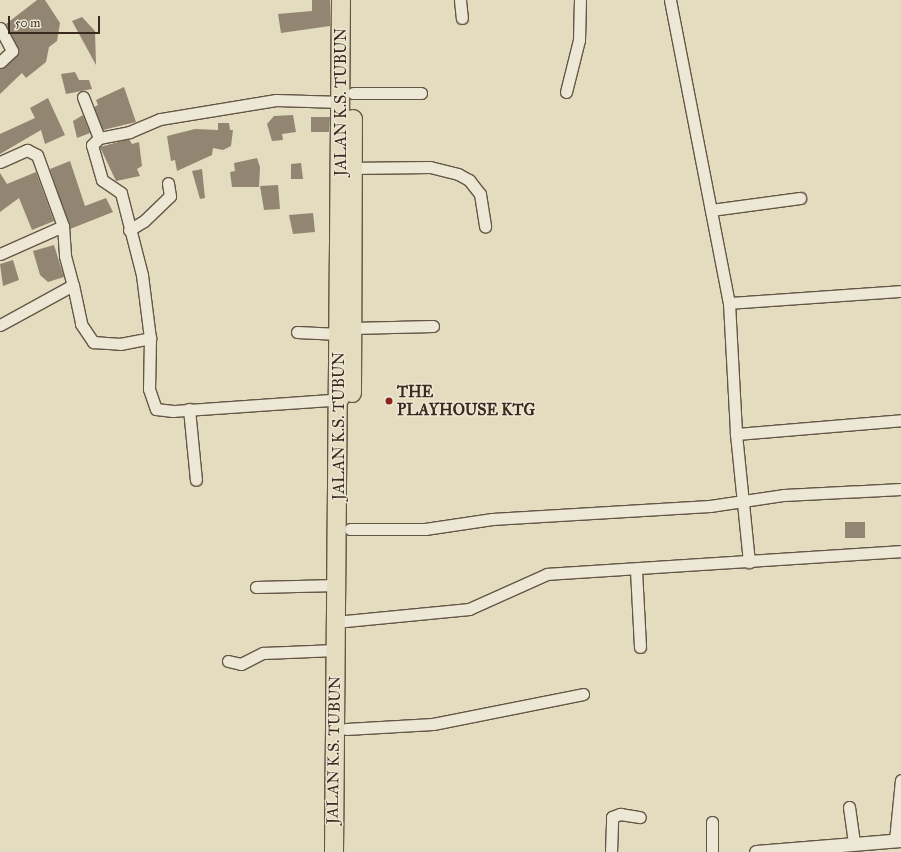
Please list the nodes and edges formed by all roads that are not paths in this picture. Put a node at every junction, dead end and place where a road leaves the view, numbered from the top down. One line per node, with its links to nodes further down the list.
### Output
1 (341, 0): 12 (highway, JALAN K.S. TUBUN)
2 (354, 0): 12 (highway, JALAN K.S. TUBUN)
3 (460, 0): 6 (street)
4 (580, 0): 9 (street)
5 (670, 0): 18 (street)
6 (462, 18)
7 (0, 28): 8 (street)
8 (0, 62)
9 (566, 92)
10 (420, 93): 12 (street)
11 (83, 97): 13 (street)
12 (347, 97): 13 (street); 15 (highway, JALAN K.S. TUBUN)
13 (99, 138): 21 (street)
14 (0, 162): 19 (street)
15 (347, 168): 20 (street); 28 (highway, JALAN K.S. TUBUN)
16 (168, 183): 21 (street)
17 (800, 198): 18 (street)
18 (711, 210): 25 (street)
19 (63, 226): 22 (street); 23 (street)
20 (486, 227)
21 (129, 230): 30 (street)
22 (0, 254)
23 (73, 285): 26 (street); 30 (street)
24 (901, 291): 25 (street)
25 (729, 303): 34 (street)
26 (0, 325)
27 (433, 326): 28 (street)
28 (346, 331): 29 (street); 31 (highway, JALAN K.S. TUBUN)
29 (297, 332)
30 (150, 338): 32 (street)
31 (346, 399): 32 (street); 38 (highway, JALAN K.S. TUBUN); 42 (highway, JALAN K.S. TUBUN)
32 (189, 409): 35 (street)
33 (901, 420): 34 (street)
34 (736, 434): 37 (street)
35 (196, 480)
36 (901, 489): 37 (street)
37 (742, 500): 38 (street); 40 (street)
38 (350, 529): 44 (highway, JALAN K.S. TUBUN)
39 (901, 551): 40 (street)
40 (749, 562): 41 (street)
41 (636, 570): 44 (street); 45 (street)
42 (337, 585): 43 (street); 44 (highway, JALAN K.S. TUBUN)
43 (256, 587)
44 (342, 622): 46 (highway, JALAN K.S. TUBUN)
45 (640, 647)
46 (340, 650): 47 (street); 48 (highway, JALAN K.S. TUBUN)
47 (228, 660)
48 (341, 674): 50 (highway, JALAN K.S. TUBUN); 57 (highway, JALAN K.S. TUBUN)
49 (583, 694): 50 (street)
50 (346, 729): 58 (highway, JALAN K.S. TUBUN)
51 (901, 780): 55 (street)
52 (849, 807): 56 (street)
53 (640, 817): 59 (street)
54 (712, 822): 60 (street)
55 (898, 840): 56 (street)
56 (854, 844): 61 (street)
57 (334, 852)
58 (345, 852)
59 (611, 852)
60 (712, 852)
61 (756, 852)

